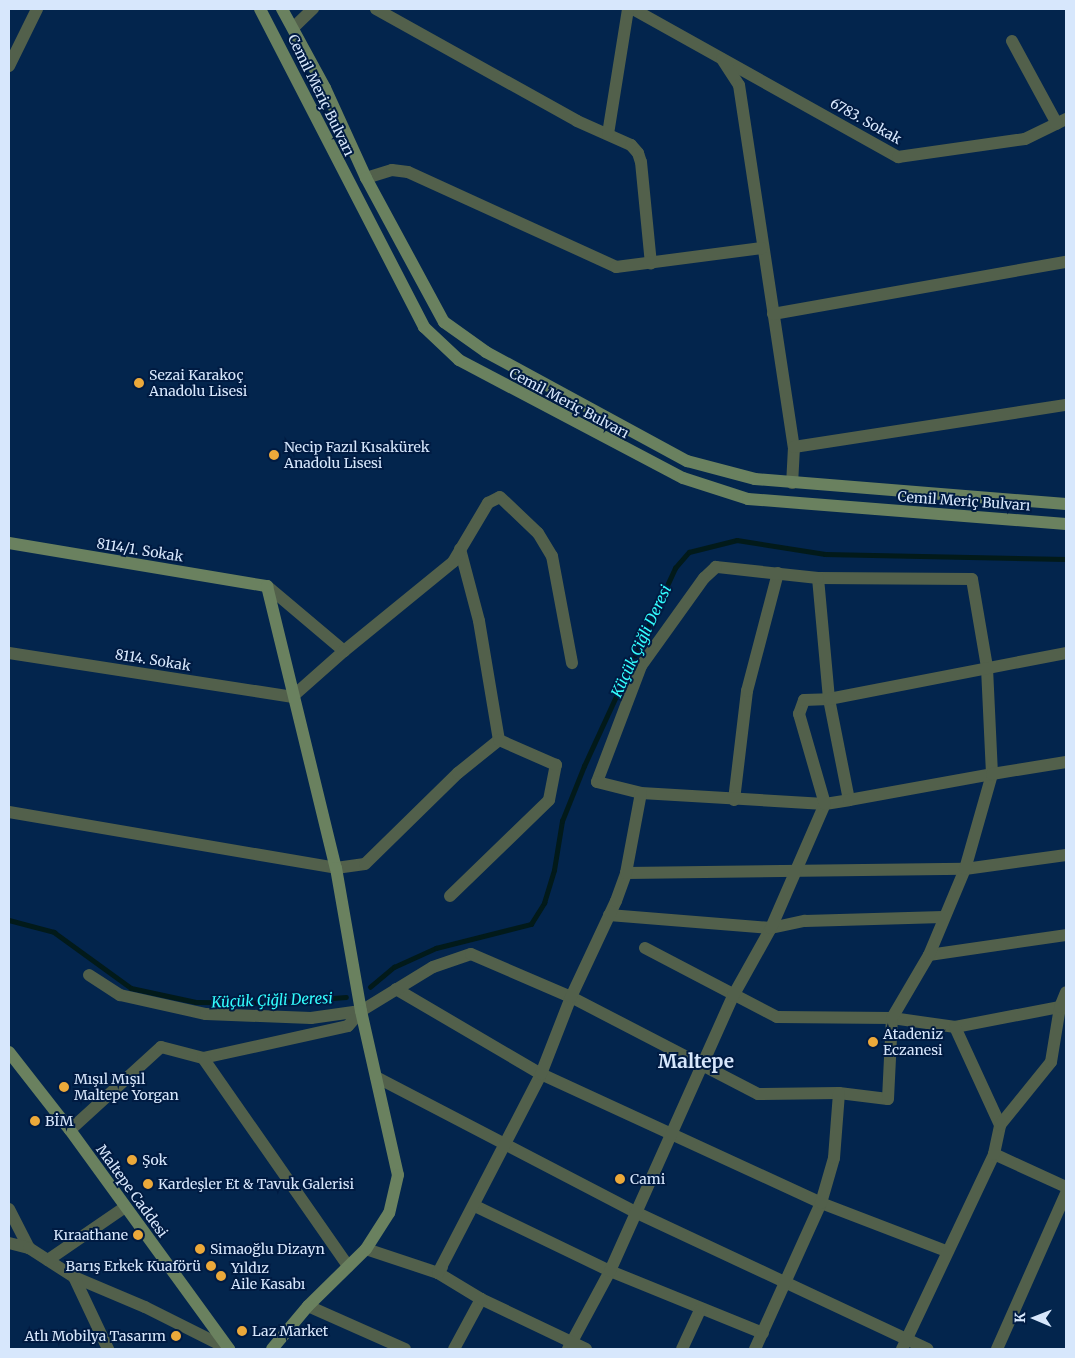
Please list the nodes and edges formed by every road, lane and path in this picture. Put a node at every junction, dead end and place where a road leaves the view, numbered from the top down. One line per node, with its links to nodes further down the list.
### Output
1 (37, 9): 11 (street)
2 (260, 9): 23 (main road, Cemil Meriç Bulvarı)
3 (282, 9): 8 (main road, Cemil Meriç Bulvarı)
4 (312, 9): 8 (street)
5 (376, 9): 13 (street)
6 (628, 9): 13 (street)
7 (633, 9): 10 (street, 6783. Sokak)
8 (293, 28): 14 (main road, Cemil Meriç Bulvarı)
9 (1012, 40): 12 (street)
10 (721, 57): 12 (street, 6783. Sokak); 15 (street)
11 (9, 66)
12 (1061, 121)
13 (608, 134): 17 (street)
14 (366, 178): 17 (street); 21 (main road, Cemil Meriç Bulvarı)
15 (762, 248): 17 (street); 18 (street)
16 (1066, 262): 18 (street)
17 (651, 264)
18 (773, 314): 20 (street)
19 (1066, 405): 20 (street)
20 (794, 447): 21 (street)
21 (792, 483): 22 (main road, Cemil Meriç Bulvarı)
22 (1066, 504)
23 (1066, 524)
24 (9, 543): 28 (main road, 8114/1. Sokak)
25 (460, 549): 29 (street); 32 (street); 36 (street)
26 (778, 573): 27 (street); 39 (street); 40 (street)
27 (818, 578): 33 (street); 35 (street)
28 (267, 586): 29 (street); 34 (main road)
29 (344, 651): 34 (street)
30 (9, 653): 34 (street, 8114. Sokak)
31 (1066, 653): 33 (street)
32 (572, 663)
33 (987, 668): 35 (street); 38 (street)
34 (292, 697): 45 (main road)
35 (829, 699): 41 (street); 42 (street)
36 (499, 740): 45 (street); 49 (street)
37 (1066, 762): 38 (street)
38 (992, 774): 41 (street); 46 (street)
39 (641, 793): 40 (street); 47 (street)
40 (734, 800): 42 (street)
41 (849, 800): 42 (street)
42 (825, 804): 48 (street)
43 (9, 812): 45 (street)
44 (1066, 855): 46 (street)
45 (336, 868): 62 (main road)
46 (965, 869): 48 (street); 51 (street)
47 (626, 873): 48 (street); 50 (street)
48 (794, 873): 52 (street)
49 (450, 896)
50 (610, 915): 52 (street); 60 (street)
51 (943, 917): 52 (street); 55 (street)
52 (771, 928): 59 (street)
53 (1066, 935): 55 (street)
54 (645, 948): 59 (street)
55 (929, 955): 63 (street)
56 (89, 975): 62 (street)
57 (396, 989): 60 (street); 62 (street); 68 (street)
58 (1066, 992): 61 (street)
59 (733, 996): 63 (street); 67 (street)
60 (571, 997): 67 (street); 68 (street)
61 (1060, 1007): 64 (street); 71 (street)
62 (361, 1011): 66 (street); 69 (main road)
63 (892, 1018): 64 (street); 70 (street)
64 (955, 1027): 71 (street)
65 (10, 1054): 72 (main road, Maltepe Caddesi)
66 (203, 1058): 72 (street); 88 (street)
67 (703, 1064): 70 (street); 73 (street)
68 (541, 1074): 73 (street); 74 (street)
69 (376, 1077): 74 (street); 85 (main road)
70 (839, 1093): 78 (street)
71 (1000, 1124): 75 (street)
72 (70, 1130): 80 (main road, Maltepe Caddesi)
73 (669, 1135): 78 (street); 82 (street)
74 (506, 1146): 79 (street); 82 (street); 90 (street)
75 (994, 1154): 76 (street); 86 (street)
76 (1066, 1187)
77 (1066, 1193): 108 (street)
78 (821, 1203): 86 (street); 92 (street)
79 (475, 1206): 89 (street); 90 (street)
80 (125, 1207): 87 (street); 100 (main road, Maltepe Caddesi)
81 (9, 1209): 84 (street)
82 (635, 1212): 89 (street); 92 (street)
83 (9, 1244): 84 (street)
84 (29, 1248): 87 (street)
85 (366, 1249): 88 (main road); 90 (street)
86 (946, 1251): 97 (street)
87 (48, 1260): 91 (street)
88 (348, 1266): 94 (main road)
89 (610, 1271): 95 (street); 98 (street)
90 (438, 1274): 93 (street)
91 (74, 1277): 99 (street); 100 (street)
92 (784, 1284): 96 (street); 97 (street)
93 (481, 1299): 98 (street); 103 (street)
94 (308, 1306): 101 (main road); 102 (street)
95 (700, 1310): 96 (street); 105 (street)
96 (763, 1333): 106 (street)
97 (905, 1344): 107 (street)
98 (570, 1346): 104 (street)
99 (108, 1349)
100 (229, 1349)
101 (272, 1349)
102 (405, 1349)
103 (454, 1349)
104 (586, 1349)
105 (682, 1349)
106 (755, 1349)
107 (928, 1349)
108 (997, 1349)

